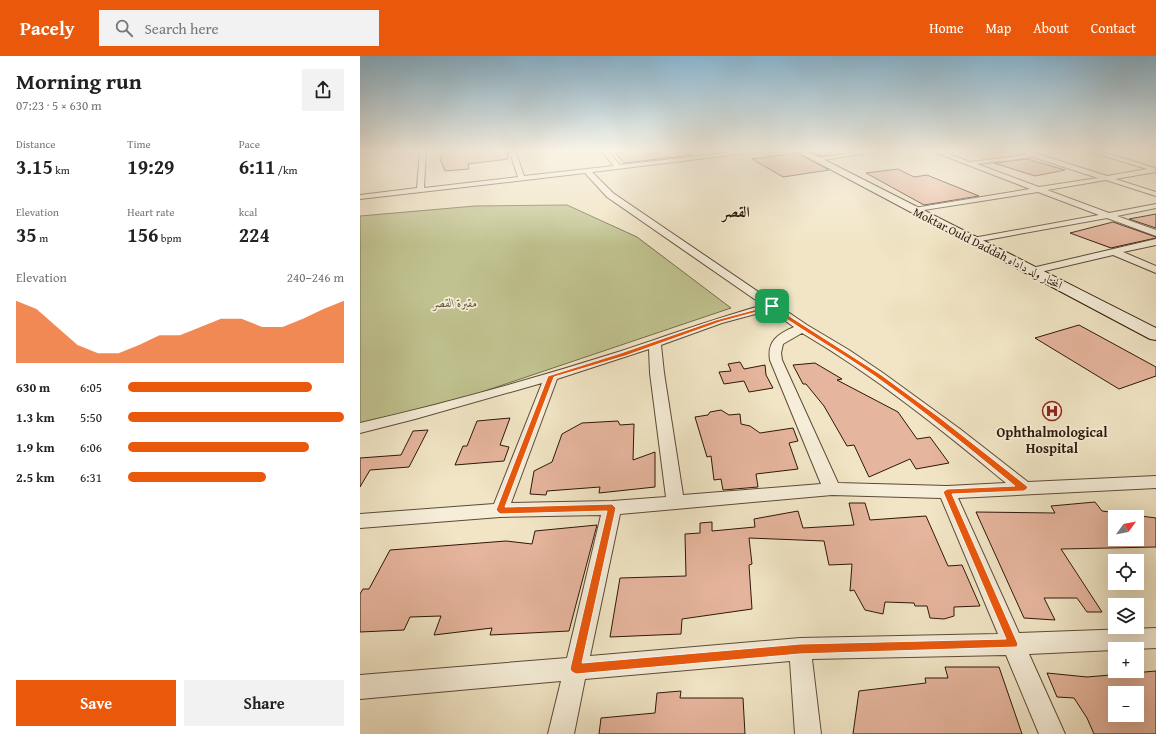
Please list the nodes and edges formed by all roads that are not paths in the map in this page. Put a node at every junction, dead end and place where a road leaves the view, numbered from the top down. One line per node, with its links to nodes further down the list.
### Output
1 (421, 182): 9 (street)
2 (498, 182): 9 (street)
3 (597, 182): 21 (street)
4 (860, 182): 13 (main road, Moktar Ould Daddah المختار ولد داداه)
5 (1021, 182): 8 (street)
6 (1091, 182): 8 (street)
7 (1116, 182): 10 (street)
8 (1042, 189): 13 (street); 14 (street)
9 (420, 190): 11 (street)
10 (1156, 194)
11 (360, 197)
12 (1156, 206): 14 (street)
13 (914, 210): 16 (main road, Moktar Ould Daddah المختار ولد داداه)
14 (1109, 215): 15 (street); 16 (street)
15 (1153, 230)
16 (973, 241): 20 (main road, Moktar Ould Daddah المختار ولد داداه)
17 (1156, 242): 18 (street)
18 (1114, 252): 19 (street); 20 (street)
19 (1156, 270)
20 (1032, 271): 23 (main road, Moktar Ould Daddah المختار ولد داداه)
21 (772, 306): 22 (street); 24 (street)
22 (803, 328): 28 (street); 29 (street)
23 (1156, 335)
24 (655, 344): 25 (street); 31 (street)
25 (551, 376): 26 (street); 33 (street)
26 (360, 428)
27 (1156, 482): 28 (street)
28 (1024, 488): 30 (street)
29 (832, 489): 30 (street); 31 (street)
30 (947, 492): 36 (street)
31 (675, 502): 32 (street)
32 (612, 508): 33 (street); 38 (street)
33 (500, 510): 34 (street)
34 (360, 521)
35 (1156, 638): 36 (street)
36 (1013, 644): 37 (street); 42 (street)
37 (800, 649): 38 (street); 41 (street)
38 (576, 669): 39 (street); 40 (street)
39 (360, 687)
40 (561, 734)
41 (808, 734)
42 (1052, 734)

